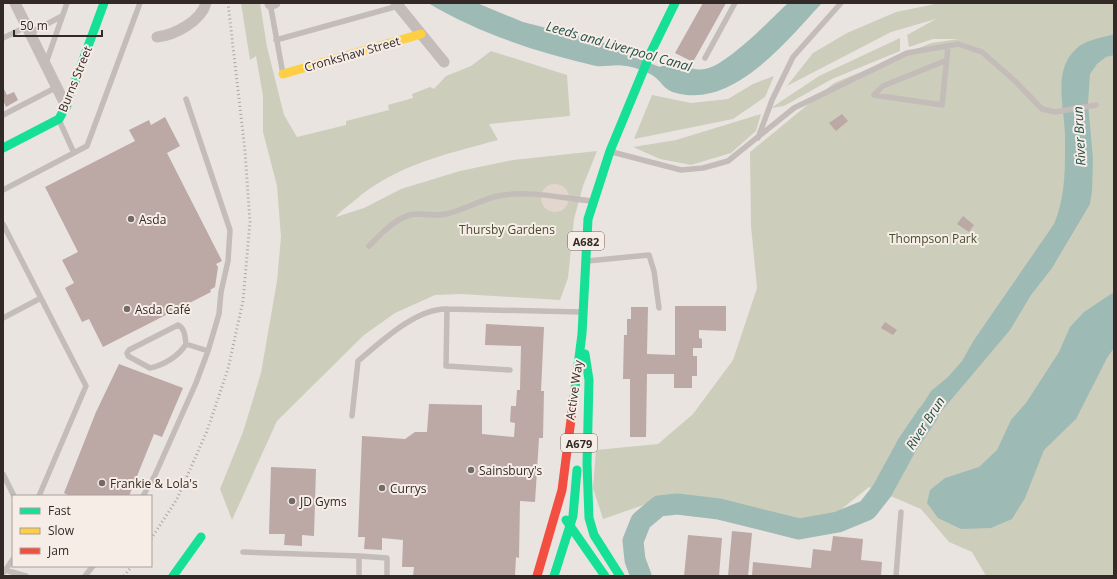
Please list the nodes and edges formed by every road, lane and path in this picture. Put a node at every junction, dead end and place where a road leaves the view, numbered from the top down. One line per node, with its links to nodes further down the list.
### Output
1 (15, 3): 12 (street)
2 (67, 3): 11 (lane)
3 (104, 3): 26 (main road, Burns Street)
4 (140, 3): 32 (lane)
5 (206, 3): 14 (street)
6 (272, 3): 16 (lane)
7 (675, 3): 31 (main road, A682)
8 (735, 3): 18 (lane)
9 (841, 3): 29 (lane)
10 (397, 5): 13 (street); 16 (lane)
11 (62, 16): 12 (lane); 21 (lane)
12 (28, 30): 15 (lane); 21 (street)
13 (421, 34): 20 (street); 22 (main road, Cronkshaw Street)
14 (158, 37)
15 (3, 38)
16 (276, 40): 22 (lane)
17 (948, 47): 19 (lane); 25 (lane); 29 (lane)
18 (705, 58)
19 (947, 60): 19 (lane)
20 (444, 62)
21 (46, 64): 23 (street)
22 (283, 74)
23 (58, 87): 26 (street); 27 (lane)
24 (186, 99): 45 (lane)
25 (1096, 105)
26 (66, 106): 28 (main road, Burns Street)
27 (3, 115)
28 (58, 119): 30 (main road, Burns Street); 32 (lane)
29 (758, 138): 31 (lane)
30 (3, 148)
31 (612, 148): 34 (main road, A682)
32 (74, 153): 33 (lane)
33 (3, 190)
34 (594, 201): 36 (lane); 37 (main road, A682)
35 (3, 224): 38 (lane)
36 (369, 246)
37 (585, 261): 39 (lane); 41 (main road, A682)
38 (41, 298): 42 (lane); 51 (lane)
39 (659, 308)
40 (447, 309): 41 (lane); 47 (lane); 48 (lane)
41 (583, 313): 43 (main road, A682)
42 (3, 318)
43 (582, 334): 46 (main road, Active Way / A679); 53 (main road, Active Way / A679)
44 (186, 344): 44 (lane); 45 (lane)
45 (208, 351): 52 (lane)
46 (585, 358): 55 (main road, Active Way / A679); 56 (main road, Active Way)
47 (510, 370)
48 (352, 416)
49 (3, 474): 50 (lane)
50 (14, 495)
51 (39, 495)
52 (144, 495)
53 (560, 501): 55 (main road); 58 (main road, Active Way / A679)
54 (901, 512): 73 (lane)
55 (570, 527): 56 (main road); 58 (main road); 70 (main road, Active Way / A679); 71 (main road)
56 (594, 535): 72 (main road, Active Way)
57 (201, 537): 66 (main road)
58 (549, 541): 69 (main road, Active Way / A679)
59 (243, 552): 60 (lane)
60 (359, 556): 67 (lane); 68 (lane)
61 (12, 560): 63 (lane)
62 (92, 567): 65 (lane)
63 (4, 571): 64 (lane)
64 (26, 576)
65 (85, 576)
66 (173, 576)
67 (359, 576)
68 (387, 576)
69 (537, 576)
70 (554, 576)
71 (604, 576)
72 (620, 576)
73 (896, 576)

